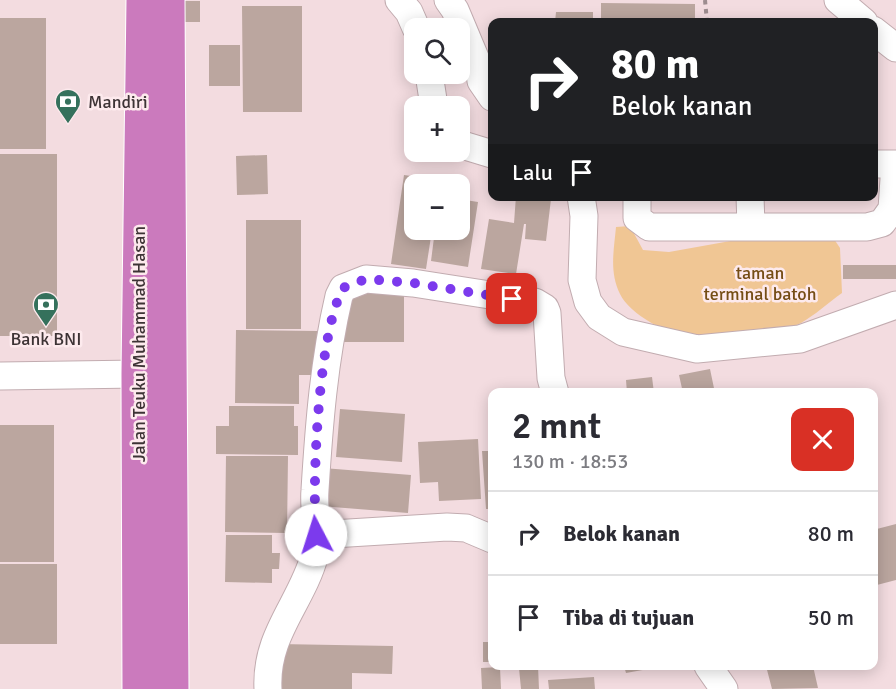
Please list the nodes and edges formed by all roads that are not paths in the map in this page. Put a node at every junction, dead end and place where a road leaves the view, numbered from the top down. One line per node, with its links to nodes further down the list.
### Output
1 (143, 0): 20 (highway, Jalan Teuku Muhammad Hasan)
2 (168, 0): 25 (highway, Jalan Teuku Muhammad Hasan)
3 (399, 0): 6 (street)
4 (448, 0): 10 (street)
5 (838, 0): 7 (street)
6 (412, 18)
7 (859, 18)
8 (878, 34): 9 (street)
9 (896, 48)
10 (485, 69): 11 (street)
11 (488, 91)
12 (470, 147): 13 (street)
13 (488, 153)
14 (878, 164): 18 (street)
15 (581, 201): 19 (street)
16 (637, 201): 18 (street)
17 (750, 201): 18 (street)
18 (751, 226)
19 (896, 305)
20 (138, 374): 21 (street); 27 (highway, Jalan Teuku Muhammad Hasan)
21 (2, 376)
22 (553, 388): 23 (street)
23 (316, 535): 24 (street); 30 (street)
24 (488, 537)
25 (172, 652): 28 (highway, Jalan Teuku Muhammad Hasan); 29 (highway)
26 (711, 670): 31 (street)
27 (135, 683)
28 (172, 689)
29 (180, 689)
30 (268, 689)
31 (724, 689)

